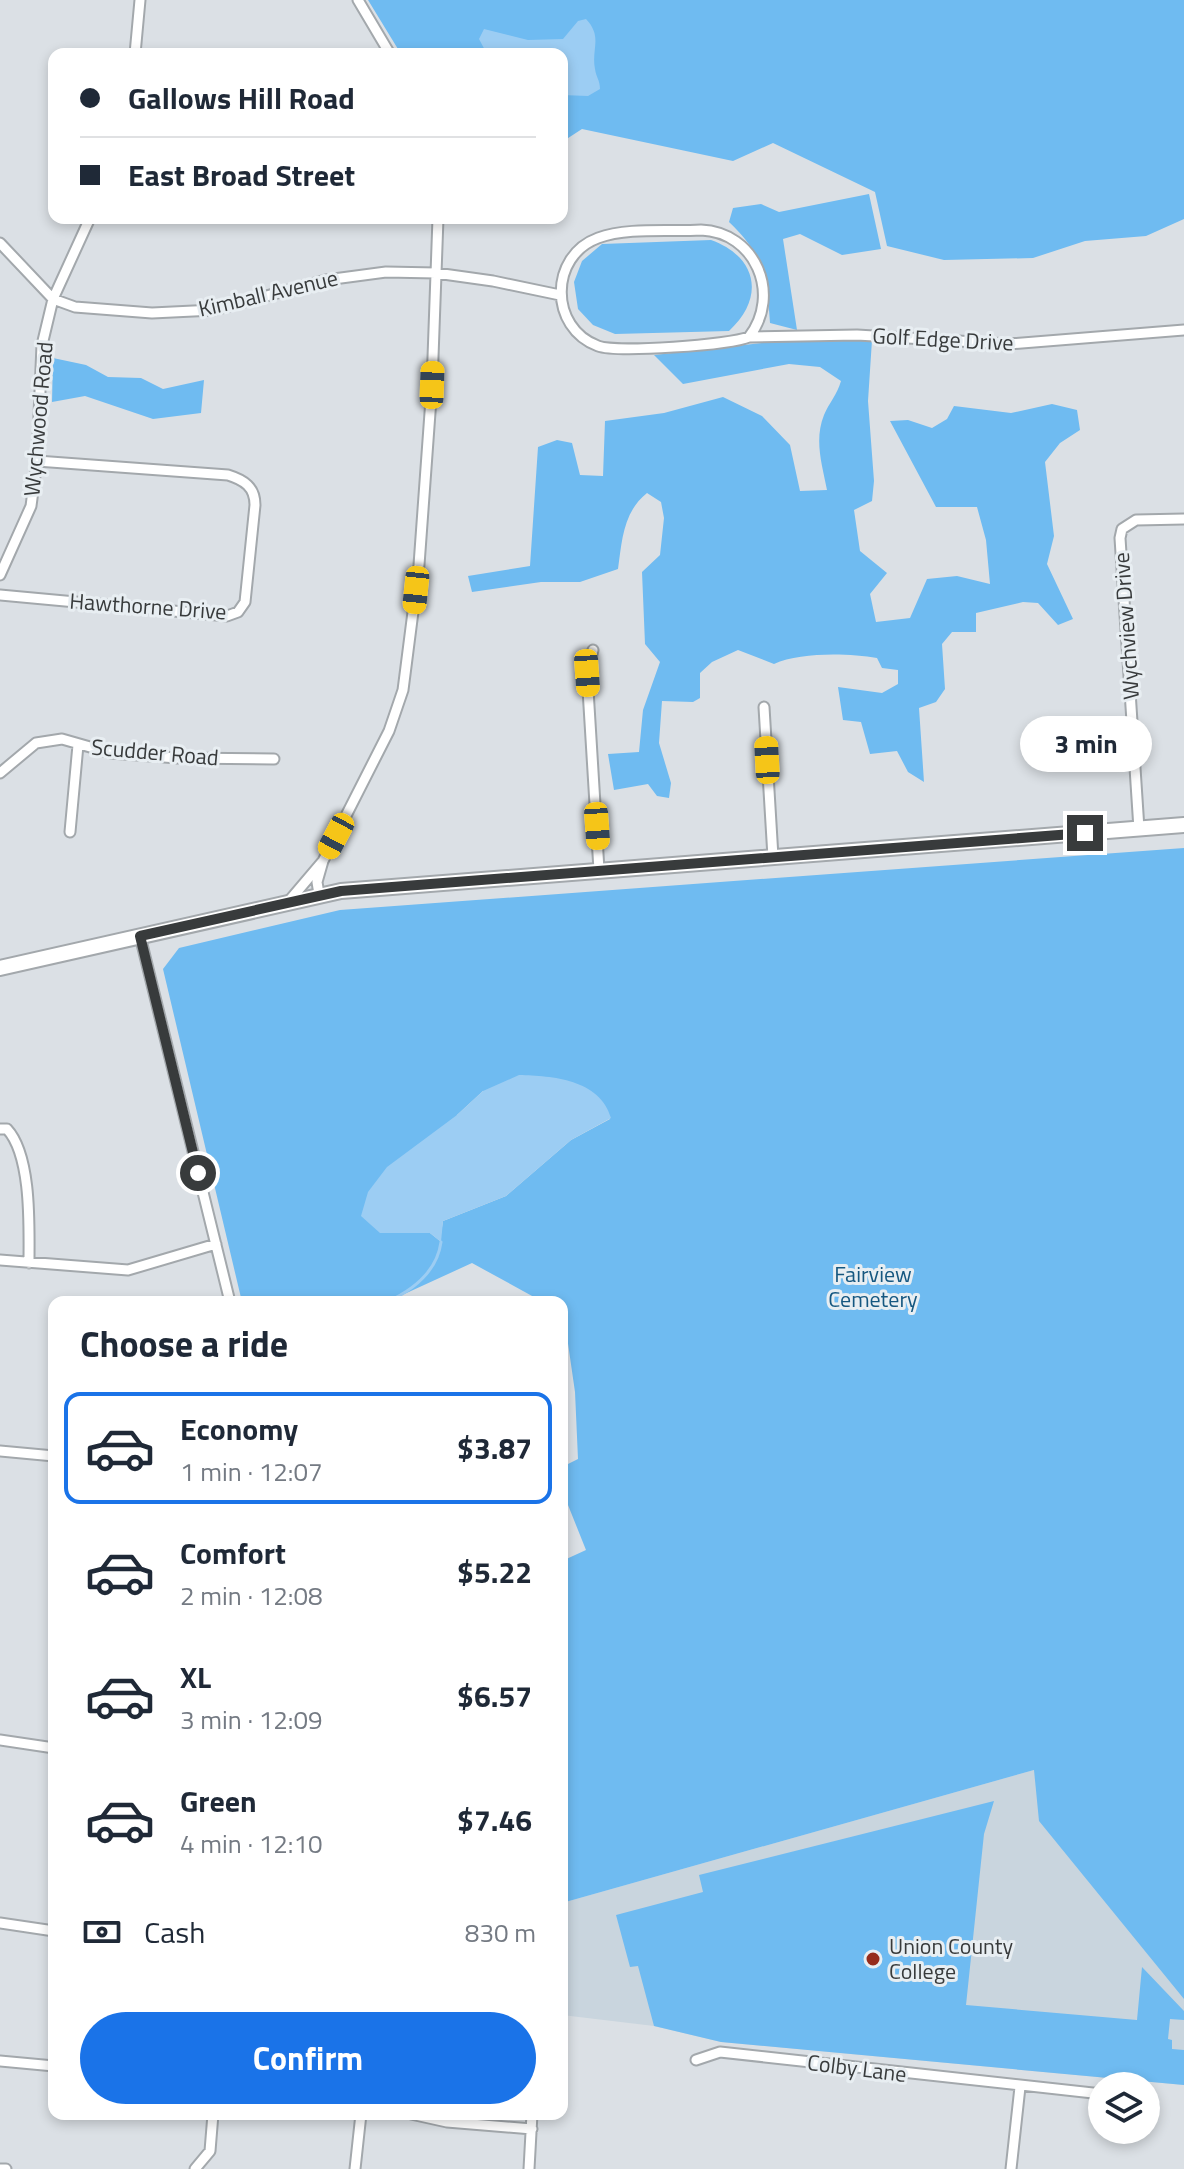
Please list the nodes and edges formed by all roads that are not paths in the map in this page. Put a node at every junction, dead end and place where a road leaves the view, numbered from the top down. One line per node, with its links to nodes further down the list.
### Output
1 (140, 0): 3 (street)
2 (358, 0): 4 (street)
3 (136, 48)
4 (386, 48)
5 (87, 224): 10 (street, Wychwood Road)
6 (438, 224): 8 (street)
7 (0, 243): 10 (street)
8 (436, 273): 9 (street, Kimball Avenue); 10 (street, Kimball Avenue); 26 (street)
9 (560, 295): 12 (street); 12 (street)
10 (53, 299): 13 (street, Wychwood Road)
11 (1184, 330): 12 (street, Golf Edge Drive)
12 (749, 337)
13 (37, 461): 15 (street, Wychwood Road); 16 (street, Hawthorne Drive)
14 (1184, 519): 23 (street, Wychview Drive)
15 (0, 575)
16 (0, 595)
17 (593, 650): 27 (street)
18 (764, 707): 25 (street)
19 (78, 745): 20 (street, Scudder Road); 21 (street, Scudder Road); 24 (street)
20 (274, 759)
21 (0, 773)
22 (1184, 825): 23 (street)
23 (1139, 829): 25 (street)
24 (70, 832)
25 (773, 857): 27 (street)
26 (323, 861): 28 (street); 29 (street)
27 (599, 870): 28 (street)
28 (319, 894): 29 (street)
29 (289, 901): 30 (street)
30 (140, 936): 31 (street); 33 (street)
31 (0, 968)
32 (0, 1129): 35 (street)
33 (216, 1244): 35 (street); 36 (street)
34 (0, 1260): 35 (street)
35 (29, 1263)
36 (229, 1296)
37 (0, 1451): 38 (street)
38 (48, 1455)
39 (0, 1740): 40 (street)
40 (48, 1747)
41 (0, 1923): 42 (street)
42 (48, 1930)
43 (696, 2060): 46 (street, Colby Lane)
44 (0, 2061): 45 (street)
45 (48, 2065)
46 (1020, 2087): 47 (street, Colby Lane); 56 (street)
47 (1088, 2093)
48 (213, 2120): 53 (street)
49 (360, 2120): 54 (street)
50 (438, 2120): 52 (street)
51 (532, 2120): 52 (street)
52 (532, 2129): 55 (street)
53 (195, 2169)
54 (355, 2169)
55 (529, 2169)
56 (1011, 2169)

